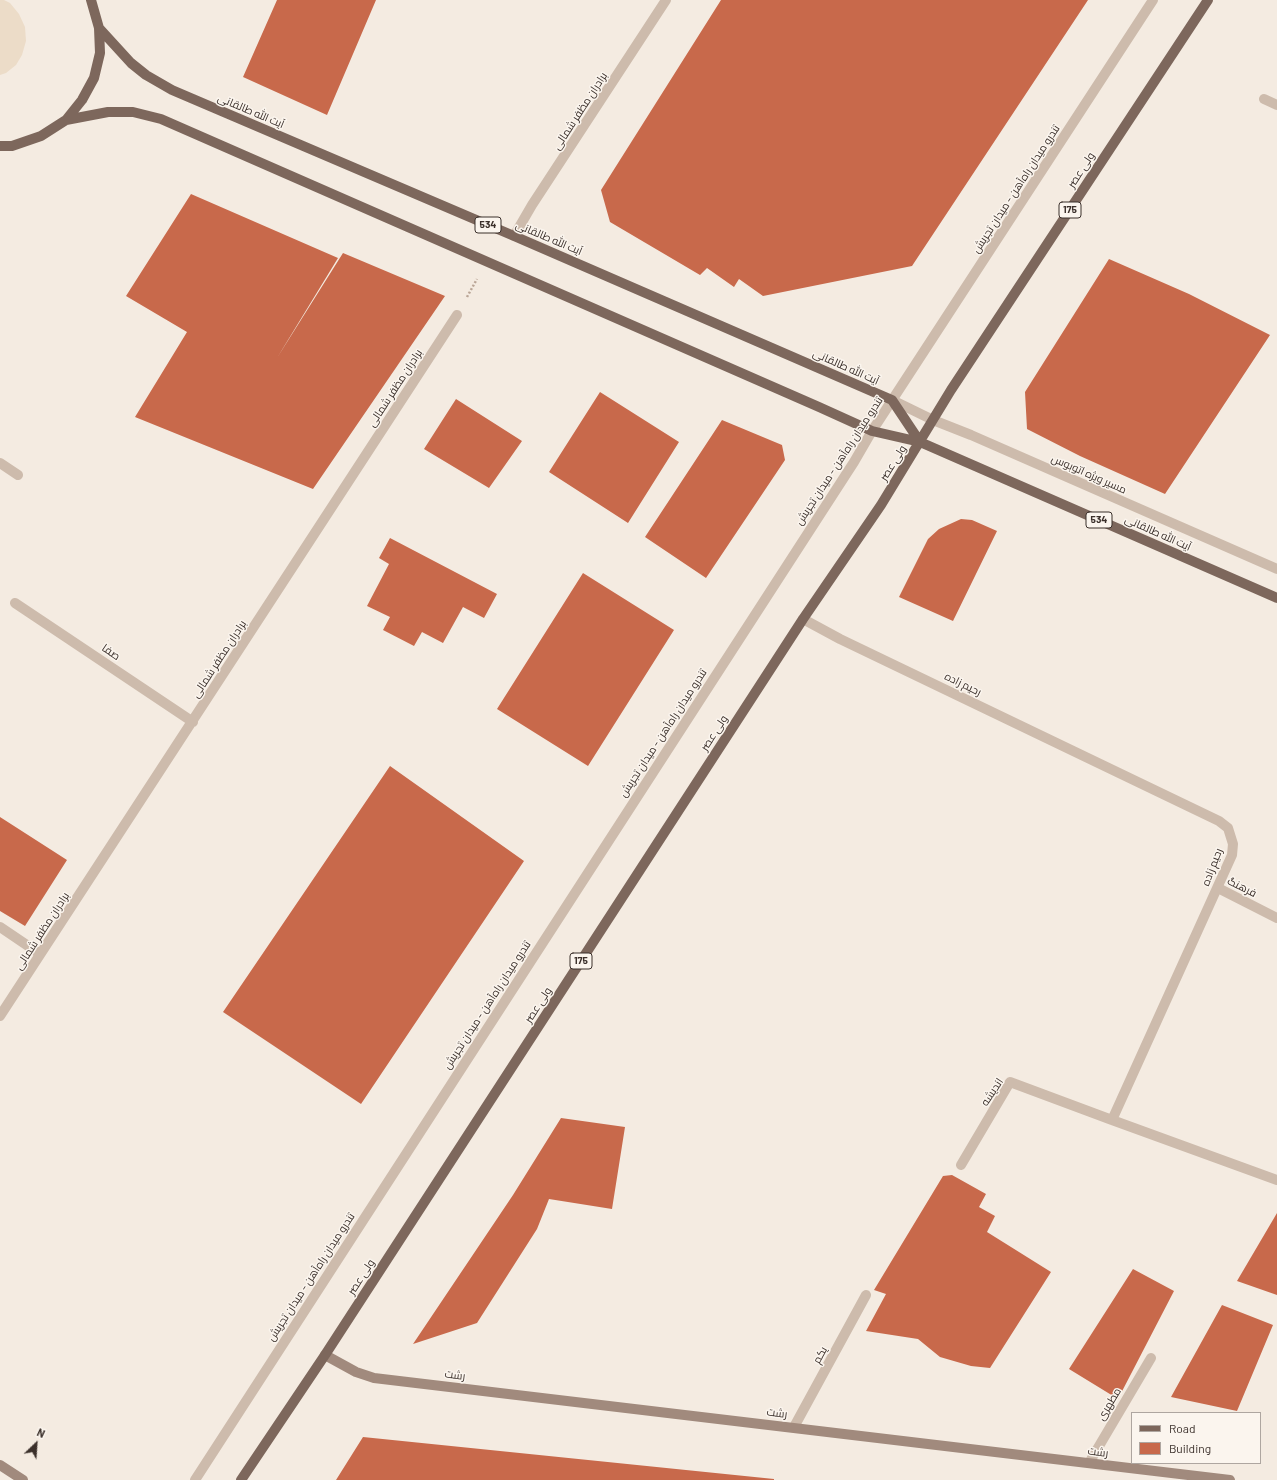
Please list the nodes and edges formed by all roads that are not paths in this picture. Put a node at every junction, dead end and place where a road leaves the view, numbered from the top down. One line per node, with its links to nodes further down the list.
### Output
1 (91, 0): 5 (main road)
2 (666, 0): 10 (street, برادران مظفر شمالی)
3 (1153, 0): 12 (street, تندرو میدان راه‌آهن - میدان تجریش)
4 (1208, 0): 13 (main road, ولی عصر / 175)
5 (99, 28): 8 (main road); 10 (main road, آیت الله طالقانی / 534)
6 (1264, 99): 7 (street)
7 (1277, 105)
8 (66, 120): 9 (main road); 14 (main road, آیت الله طالقانی / 534)
9 (0, 146)
10 (514, 236): 12 (main road, آیت الله طالقانی / 534)
11 (457, 315): 22 (street, برادران مظفر شمالی)
12 (892, 400): 13 (street, مسیر ویژه اتوبوس); 14 (street, تندرو میدان راه‌آهن - میدان تجریش); 15 (main road)
13 (933, 420): 15 (main road, ولی عصر / 175); 18 (street, مسیر ویژه اتوبوس)
14 (872, 431): 15 (main road, آیت الله طالقانی / 534); 39 (street, تندرو میدان راه‌آهن - میدان تجریش)
15 (920, 442): 19 (main road, آیت الله طالقانی / 534); 21 (main road, ولی عصر / 175)
16 (0, 464): 17 (street)
17 (18, 475)
18 (1277, 569)
19 (1277, 598)
20 (15, 603): 22 (street, صفا)
21 (803, 619): 23 (street, رحیم زاده); 32 (main road, ولی عصر / 175)
22 (193, 722): 26 (street, برادران مظفر شمالی)
23 (1218, 888): 24 (street, فرهنگ); 28 (street, رحیم زاده)
24 (1277, 918)
25 (0, 927): 26 (street)
26 (40, 954): 27 (street, برادران مظفر شمالی)
27 (0, 1016)
28 (1112, 1120): 29 (street, اندیشه); 30 (street)
29 (960, 1165)
30 (1277, 1180)
31 (866, 1295): 34 (street, یکم)
32 (325, 1355): 34 (street, رشت); 40 (main road, ولی عصر / 175)
33 (1151, 1358): 35 (street, مطهری)
34 (794, 1427): 35 (street, رشت)
35 (1089, 1463): 37 (street, رشت)
36 (0, 1465): 38 (street)
37 (1170, 1476): 41 (street, رشت)
38 (23, 1480)
39 (195, 1480)
40 (241, 1480)
41 (1230, 1480)

